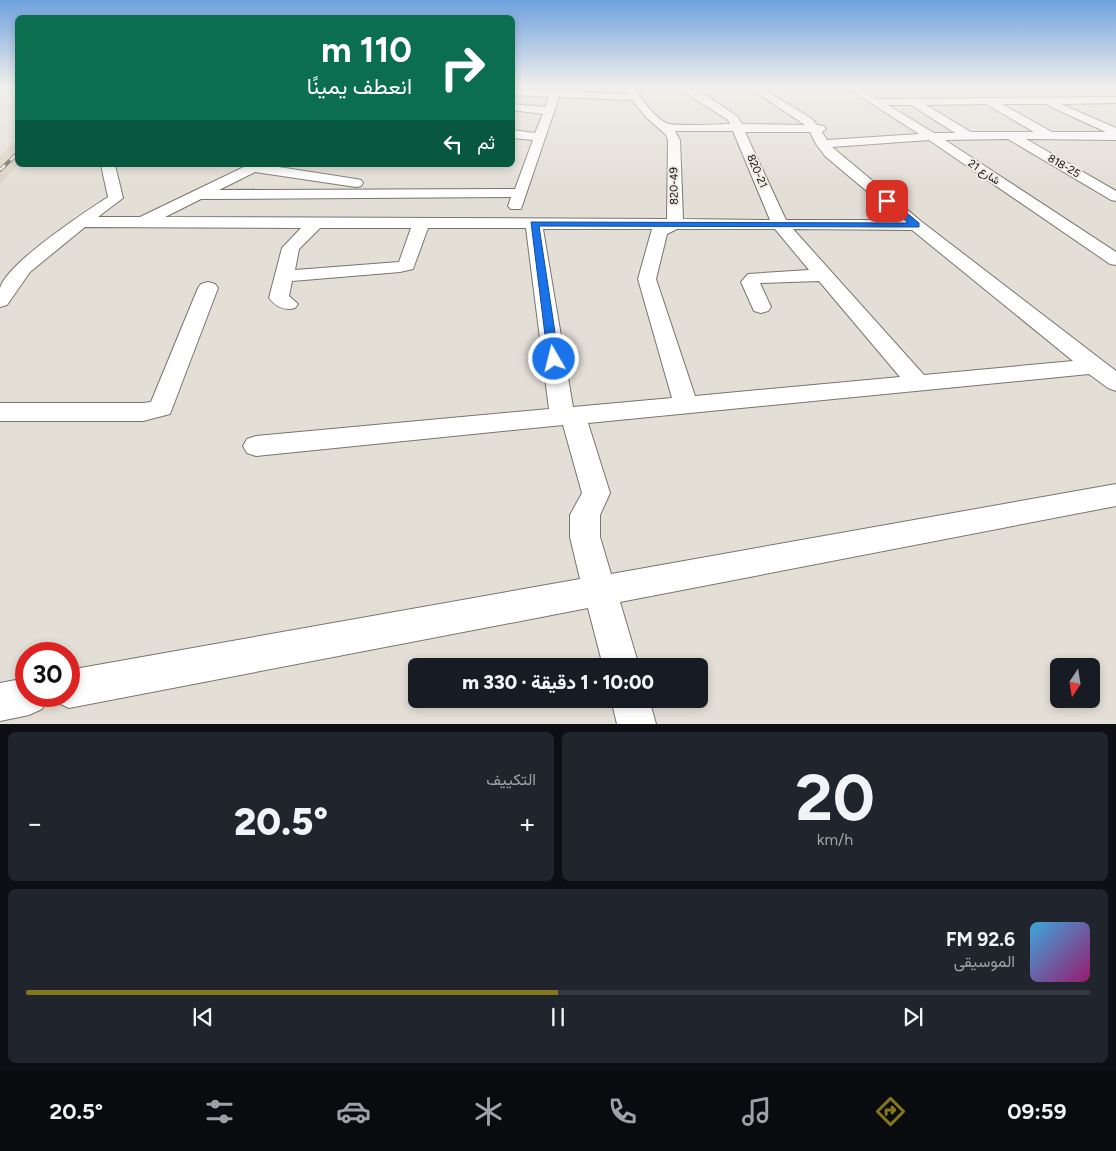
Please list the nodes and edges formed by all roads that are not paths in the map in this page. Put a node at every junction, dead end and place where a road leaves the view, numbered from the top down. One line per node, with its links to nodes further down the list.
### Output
1 (546, 121): 19 (street)
2 (656, 121): 9 (street, 820-49)
3 (735, 121): 10 (street, 820-21)
4 (807, 121): 11 (street)
5 (907, 121): 14 (street, شارع 21)
6 (944, 121): 15 (street)
7 (1023, 121): 17 (street)
8 (1093, 121): 13 (street)
9 (664, 127): 10 (street); 38 (street, 820-49)
10 (739, 128): 11 (street); 39 (street, 820-21)
11 (814, 128): 20 (street); 21 (street)
12 (515, 134): 19 (street)
13 (1116, 134): 18 (street)
14 (931, 136): 15 (street); 20 (street); 41 (street, شارع 21)
15 (969, 136): 16 (street)
16 (1011, 136): 17 (street); 31 (street, 818-25)
17 (1050, 136): 18 (street)
18 (1087, 136): 22 (street)
19 (540, 137): 27 (street)
20 (889, 137): 21 (street)
21 (822, 144): 40 (street)
22 (1116, 150)
23 (515, 164): 27 (street)
24 (108, 167): 32 (street)
25 (255, 167): 30 (street)
26 (263, 167): 29 (street)
27 (530, 167): 28 (street)
28 (521, 192): 29 (street); 36 (street)
29 (423, 193): 30 (street)
30 (198, 195): 33 (street)
31 (1116, 197)
32 (81, 222): 33 (street); 45 (street)
33 (139, 223): 34 (street)
34 (315, 223): 35 (street); 43 (street)
35 (421, 224): 36 (street); 43 (street)
36 (510, 224): 37 (street)
37 (534, 224): 38 (street); 53 (street)
38 (675, 224): 39 (street); 51 (street, 820-49)
39 (780, 225): 40 (street); 42 (street, 820-21)
40 (916, 225): 48 (street)
41 (1116, 260)
42 (824, 275): 47 (street); 49 (street, 820-21)
43 (284, 276): 46 (street)
44 (208, 288): 52 (street)
45 (0, 302)
46 (288, 304)
47 (761, 307)
48 (1094, 366): 49 (street); 50 (street)
49 (918, 383): 51 (street)
50 (1116, 383)
51 (686, 405): 53 (street)
52 (0, 412)
53 (567, 416): 54 (street); 56 (street)
54 (256, 446)
55 (1116, 494): 56 (street)
56 (600, 590): 57 (street); 58 (street)
57 (619, 658)
58 (80, 687)
59 (15, 699): 60 (street)
60 (0, 702)
61 (633, 708): 62 (street)
62 (637, 724)

